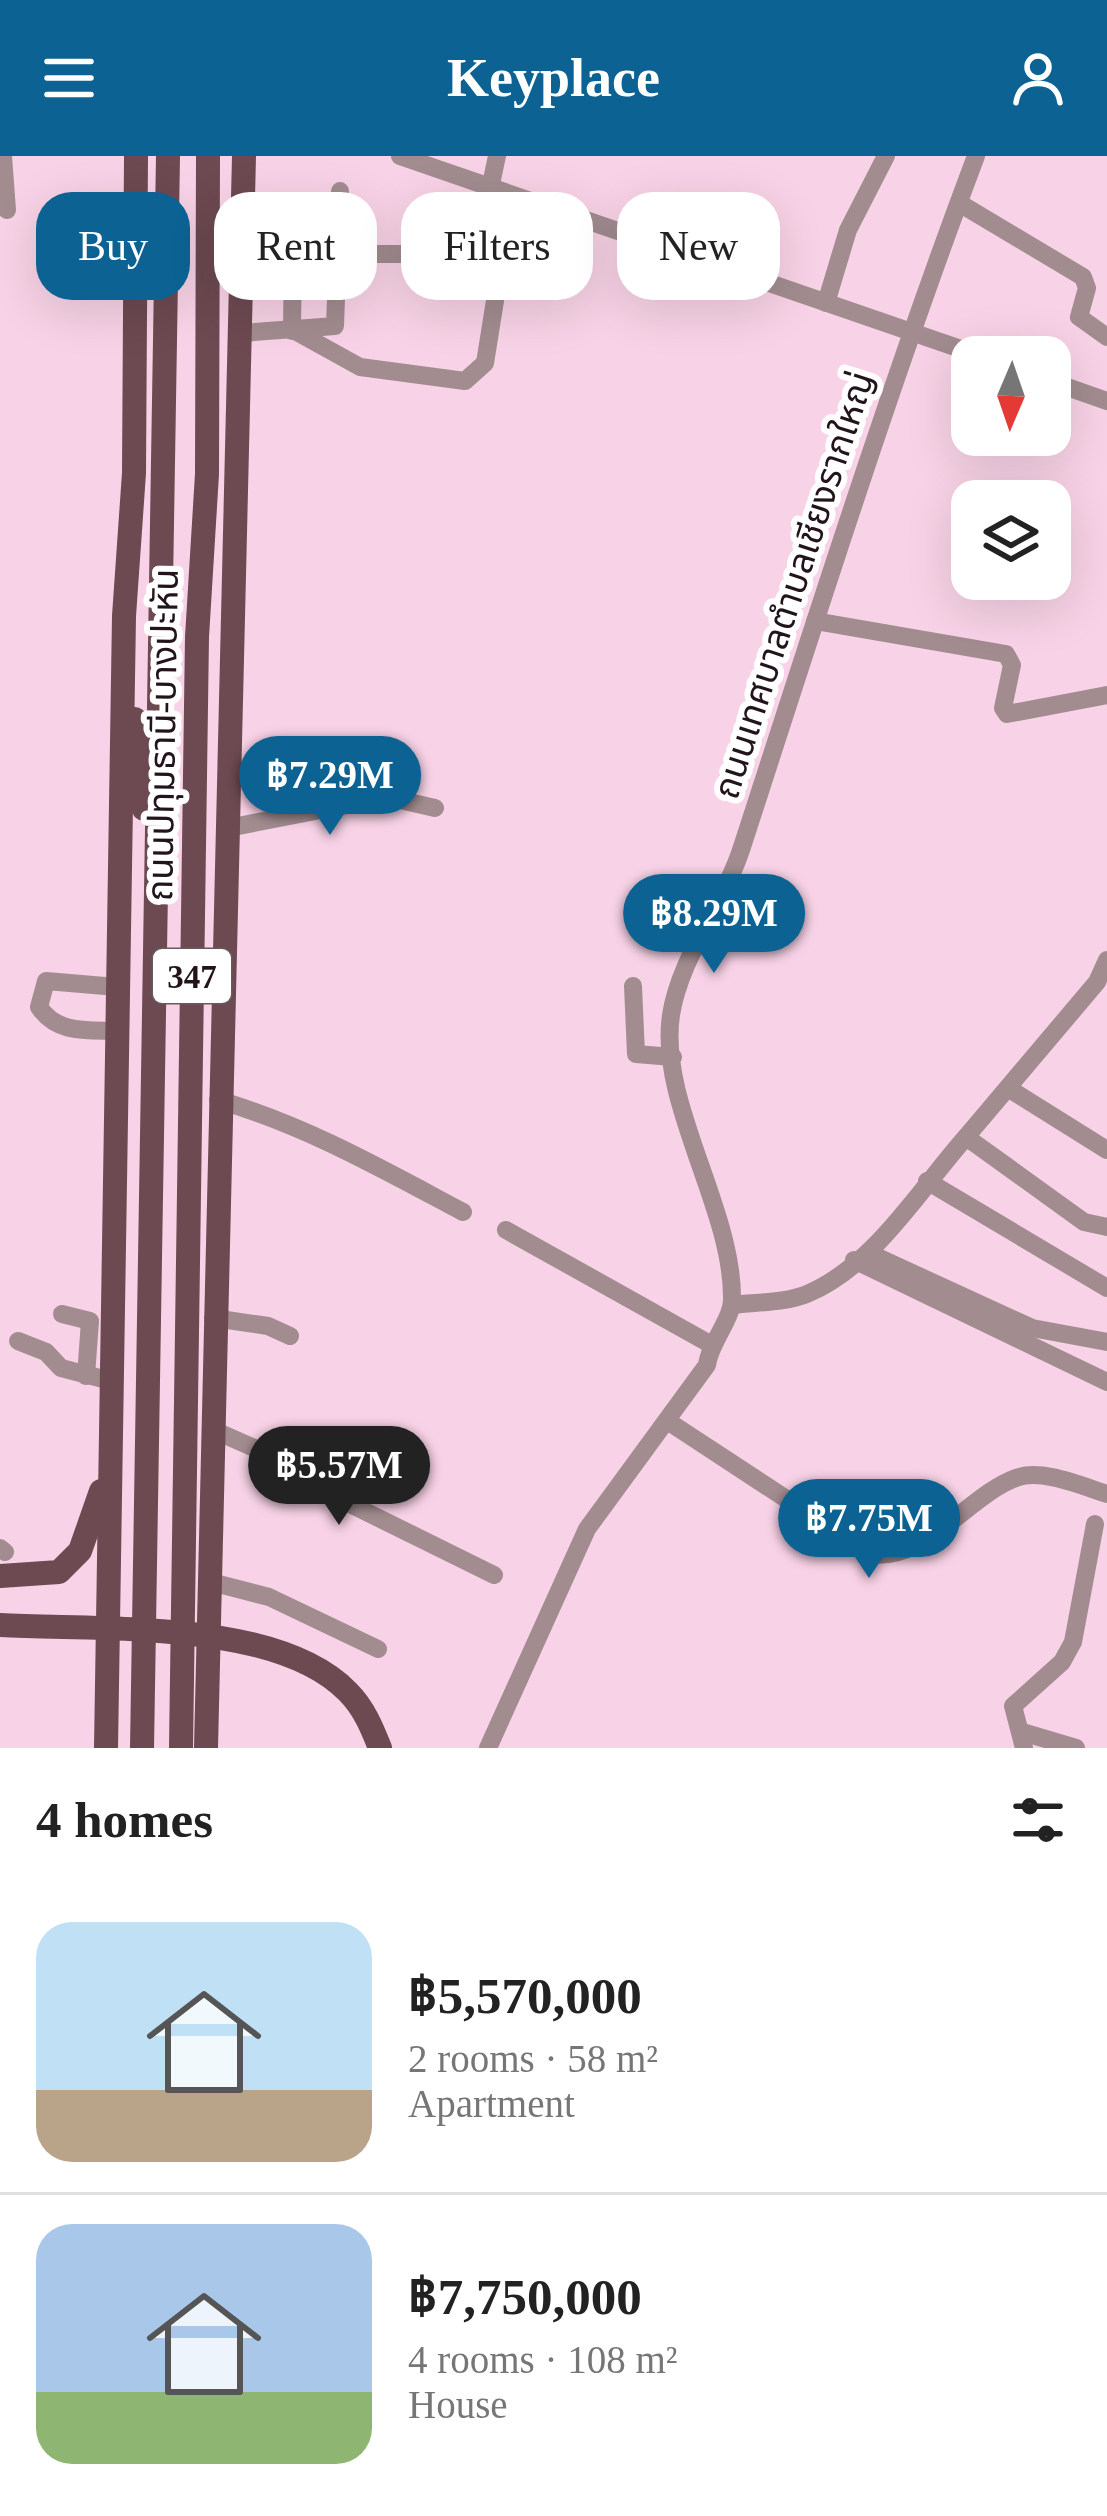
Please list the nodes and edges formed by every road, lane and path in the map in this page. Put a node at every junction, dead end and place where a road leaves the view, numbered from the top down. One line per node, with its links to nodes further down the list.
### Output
1 (4, 156): 12 (street)
2 (136, 156): 26 (main road, 347)
3 (168, 156): 33 (main road, ถนนปทุมธานี-บางปะหัน / 347)
4 (208, 156): 28 (main road, ถนนปทุมธานี-บางปะหัน / 347)
5 (244, 156): 21 (main road, 347)
6 (400, 156): 10 (street)
7 (497, 156): 10 (street)
8 (886, 156): 18 (street)
9 (976, 156): 11 (street, ถนนเทศบาลตำบลเชียงรากใหญ่)
10 (490, 189): 18 (street)
11 (958, 203): 20 (street, ถนนเทศบาลตำบลเชียงรากใหญ่); 22 (street)
12 (7, 210)
13 (377, 254): 14 (street)
14 (401, 254)
15 (294, 300): 19 (street)
16 (336, 300): 19 (street)
17 (495, 300): 19 (street)
18 (826, 303): 20 (street)
19 (294, 331): 21 (street)
20 (910, 331): 23 (street); 27 (street, ถนนเทศบาลตำบลเชียงรากใหญ่)
21 (242, 333): 31 (main road, 347)
22 (1107, 337)
23 (951, 345)
24 (1071, 388): 25 (street)
25 (1107, 401)
26 (124, 616): 33 (main road); 36 (main road, 347)
27 (815, 621): 29 (street); 38 (street, ถนนเทศบาลตำบลเชียงรากใหญ่)
28 (197, 637): 32 (main road); 71 (main road, ถนนปทุมธานี-บางปะหัน / 347)
29 (1107, 695)
30 (435, 808): 31 (street)
31 (229, 828): 32 (main road, 347)
32 (228, 891): 40 (main road, 347)
33 (155, 913): 70 (main road, ถนนปทุมธานี-บางปะหัน / 347)
34 (1107, 960): 39 (street)
35 (633, 986): 38 (street)
36 (117, 987): 37 (main road, 347); 37 (street)
37 (116, 1031): 56 (main road, 347)
38 (674, 1058): 49 (street, ถนนเทศบาลตำบลเชียงรากใหญ่)
39 (1011, 1090): 41 (street); 42 (street)
40 (218, 1100): 44 (street); 51 (main road, 347)
41 (966, 1138): 43 (street); 45 (street)
42 (1107, 1150)
43 (927, 1181): 47 (street); 48 (street)
44 (463, 1212)
45 (1107, 1227)
46 (506, 1230): 55 (street)
47 (860, 1256): 49 (street); 54 (street); 57 (street)
48 (1107, 1288)
49 (733, 1304): 55 (street)
50 (62, 1314): 56 (street)
51 (213, 1318): 52 (street); 59 (main road, 347)
52 (290, 1336)
53 (18, 1341): 56 (street)
54 (1107, 1342)
55 (710, 1344): 58 (street)
56 (99, 1378): 60 (main road, 347)
57 (1107, 1382)
58 (669, 1422): 61 (street); 74 (street)
59 (211, 1430): 64 (street); 65 (main road, 347)
60 (110, 1432): 63 (main road); 69 (main road, 347)
61 (1107, 1494)
62 (1095, 1524): 68 (street)
63 (2, 1559)
64 (494, 1575)
65 (207, 1581): 67 (street); 72 (main road, 347)
66 (0, 1625): 73 (main road, bridge)
67 (378, 1648)
68 (1023, 1740): 75 (street)
69 (106, 1748)
70 (142, 1748)
71 (182, 1748)
72 (206, 1748)
73 (380, 1748)
74 (488, 1748)
75 (1076, 1748)

